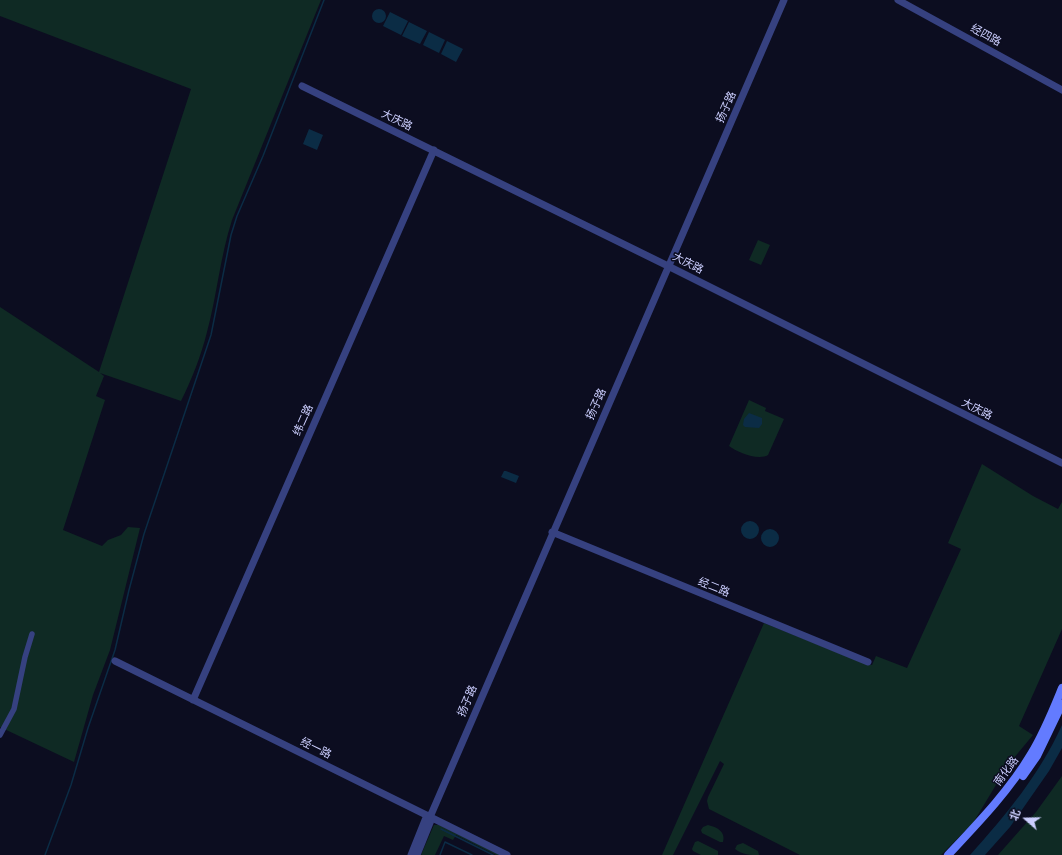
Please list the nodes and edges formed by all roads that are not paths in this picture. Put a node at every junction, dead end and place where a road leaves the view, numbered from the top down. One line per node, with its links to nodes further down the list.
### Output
1 (784, 0): 6 (street, 扬子路)
2 (898, 0): 4 (street, 经四路)
3 (302, 86): 5 (street, 大庆路)
4 (1062, 90)
5 (434, 150): 6 (street, 大庆路); 13 (street, 纬二路)
6 (668, 266): 7 (street, 大庆路); 8 (street, 扬子路)
7 (1062, 463)
8 (552, 532): 11 (street, 经二路); 16 (street, 扬子路)
9 (32, 634): 15 (street)
10 (115, 661): 13 (street, 经一路)
11 (868, 662)
12 (1062, 688): 20 (main road, 南化路)
13 (193, 700): 16 (street, 经一路)
14 (1062, 704): 21 (main road, 南化路)
15 (0, 736)
16 (430, 817): 17 (street, 扬子路); 18 (street, 扬子路); 19 (street, 经一路)
17 (410, 855)
18 (417, 855)
19 (507, 855)
20 (948, 855)
21 (955, 855)

